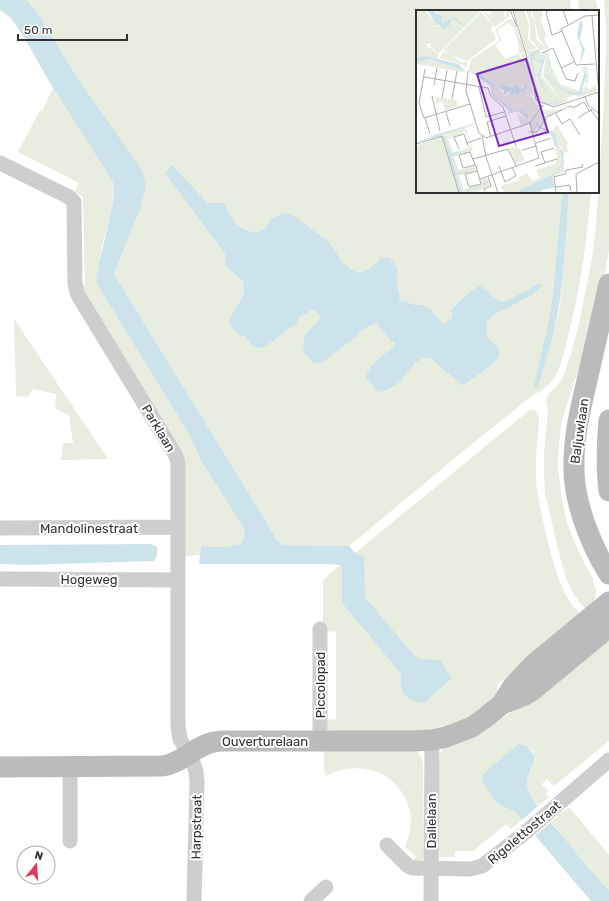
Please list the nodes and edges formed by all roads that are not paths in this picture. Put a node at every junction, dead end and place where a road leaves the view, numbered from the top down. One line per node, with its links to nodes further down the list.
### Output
1 (0, 163): 6 (street, Parklaan)
2 (609, 284): 7 (street, Baljuwlaan)
3 (609, 420): 4 (street)
4 (609, 491)
5 (0, 528): 6 (street, Mandolinestraat)
6 (178, 528): 9 (street, Parklaan)
7 (609, 574)
8 (0, 580): 9 (street, Hogeweg)
9 (178, 580): 16 (street, Parklaan)
10 (609, 602): 13 (street, Ouverturelaan)
11 (609, 626): 13 (street, Ouverturelaan)
12 (320, 629): 15 (street, Piccolopad)
13 (502, 704): 14 (street, Ouverturelaan)
14 (432, 740): 15 (street, Ouverturelaan); 22 (street, Dallelaan)
15 (320, 741): 16 (street, Ouverturelaan)
16 (188, 755): 19 (street, Ouverturelaan); 24 (street, Harpstraat)
17 (609, 760): 22 (street, Rigolettostraat)
18 (0, 767): 19 (street, Ouverturelaan)
19 (70, 767): 20 (street)
20 (70, 841)
21 (386, 845): 22 (street, Rigolettostraat)
22 (431, 868): 26 (street, Dallelaan)
23 (326, 887): 25 (street)
24 (194, 901)
25 (311, 901)
26 (431, 901)

